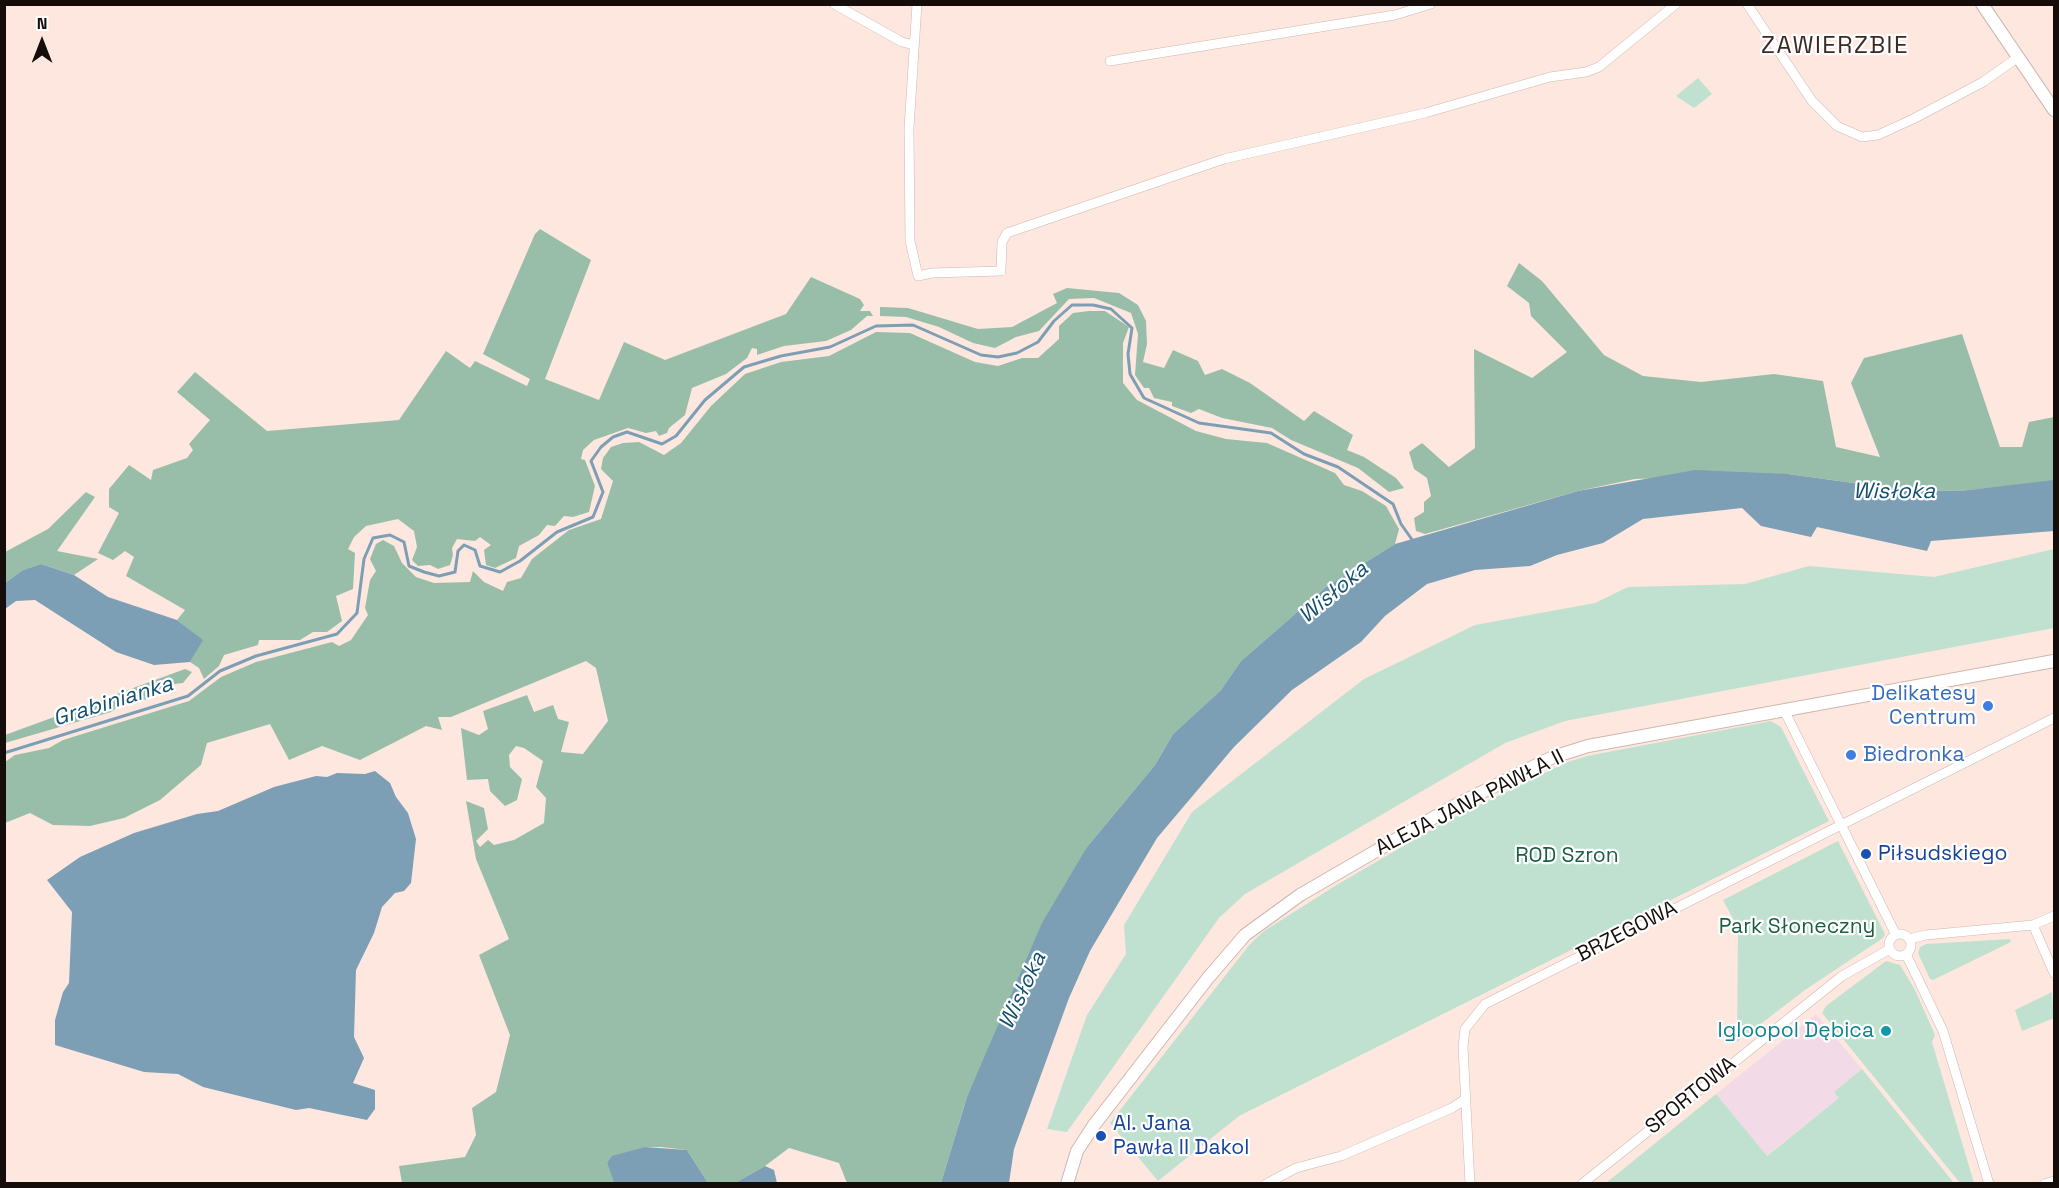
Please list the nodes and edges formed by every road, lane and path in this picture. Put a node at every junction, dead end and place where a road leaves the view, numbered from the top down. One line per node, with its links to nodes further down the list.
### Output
1 (834, 4): 7 (street)
2 (917, 4): 7 (street)
3 (1431, 4): 9 (street)
4 (1676, 4): 7 (street)
5 (1747, 4): 8 (street)
6 (1982, 4): 8 (street)
7 (914, 45)
8 (2017, 58): 10 (street)
9 (1110, 61)
10 (2055, 110)
11 (2055, 662): 12 (street, ALEJA JANA PAWŁA II)
12 (1784, 710): 14 (street); 24 (street, ALEJA JANA PAWŁA II)
13 (2055, 718): 14 (street, BRZEGOWA)
14 (1843, 825): 17 (street); 22 (street, BRZEGOWA)
15 (2055, 916): 16 (street)
16 (2033, 926): 18 (street); 21 (street)
17 (1896, 935): 18 (street); 19 (street)
18 (1909, 939): 20 (street)
19 (1890, 949): 20 (street); 27 (street, SPORTOWA)
20 (1906, 954): 28 (street)
21 (2055, 973)
22 (1464, 1100): 25 (street); 26 (street)
23 (2055, 1181): 29 (street)
24 (1067, 1184)
25 (1266, 1184)
26 (1470, 1184)
27 (1582, 1184)
28 (1989, 1184)
29 (2044, 1184)

